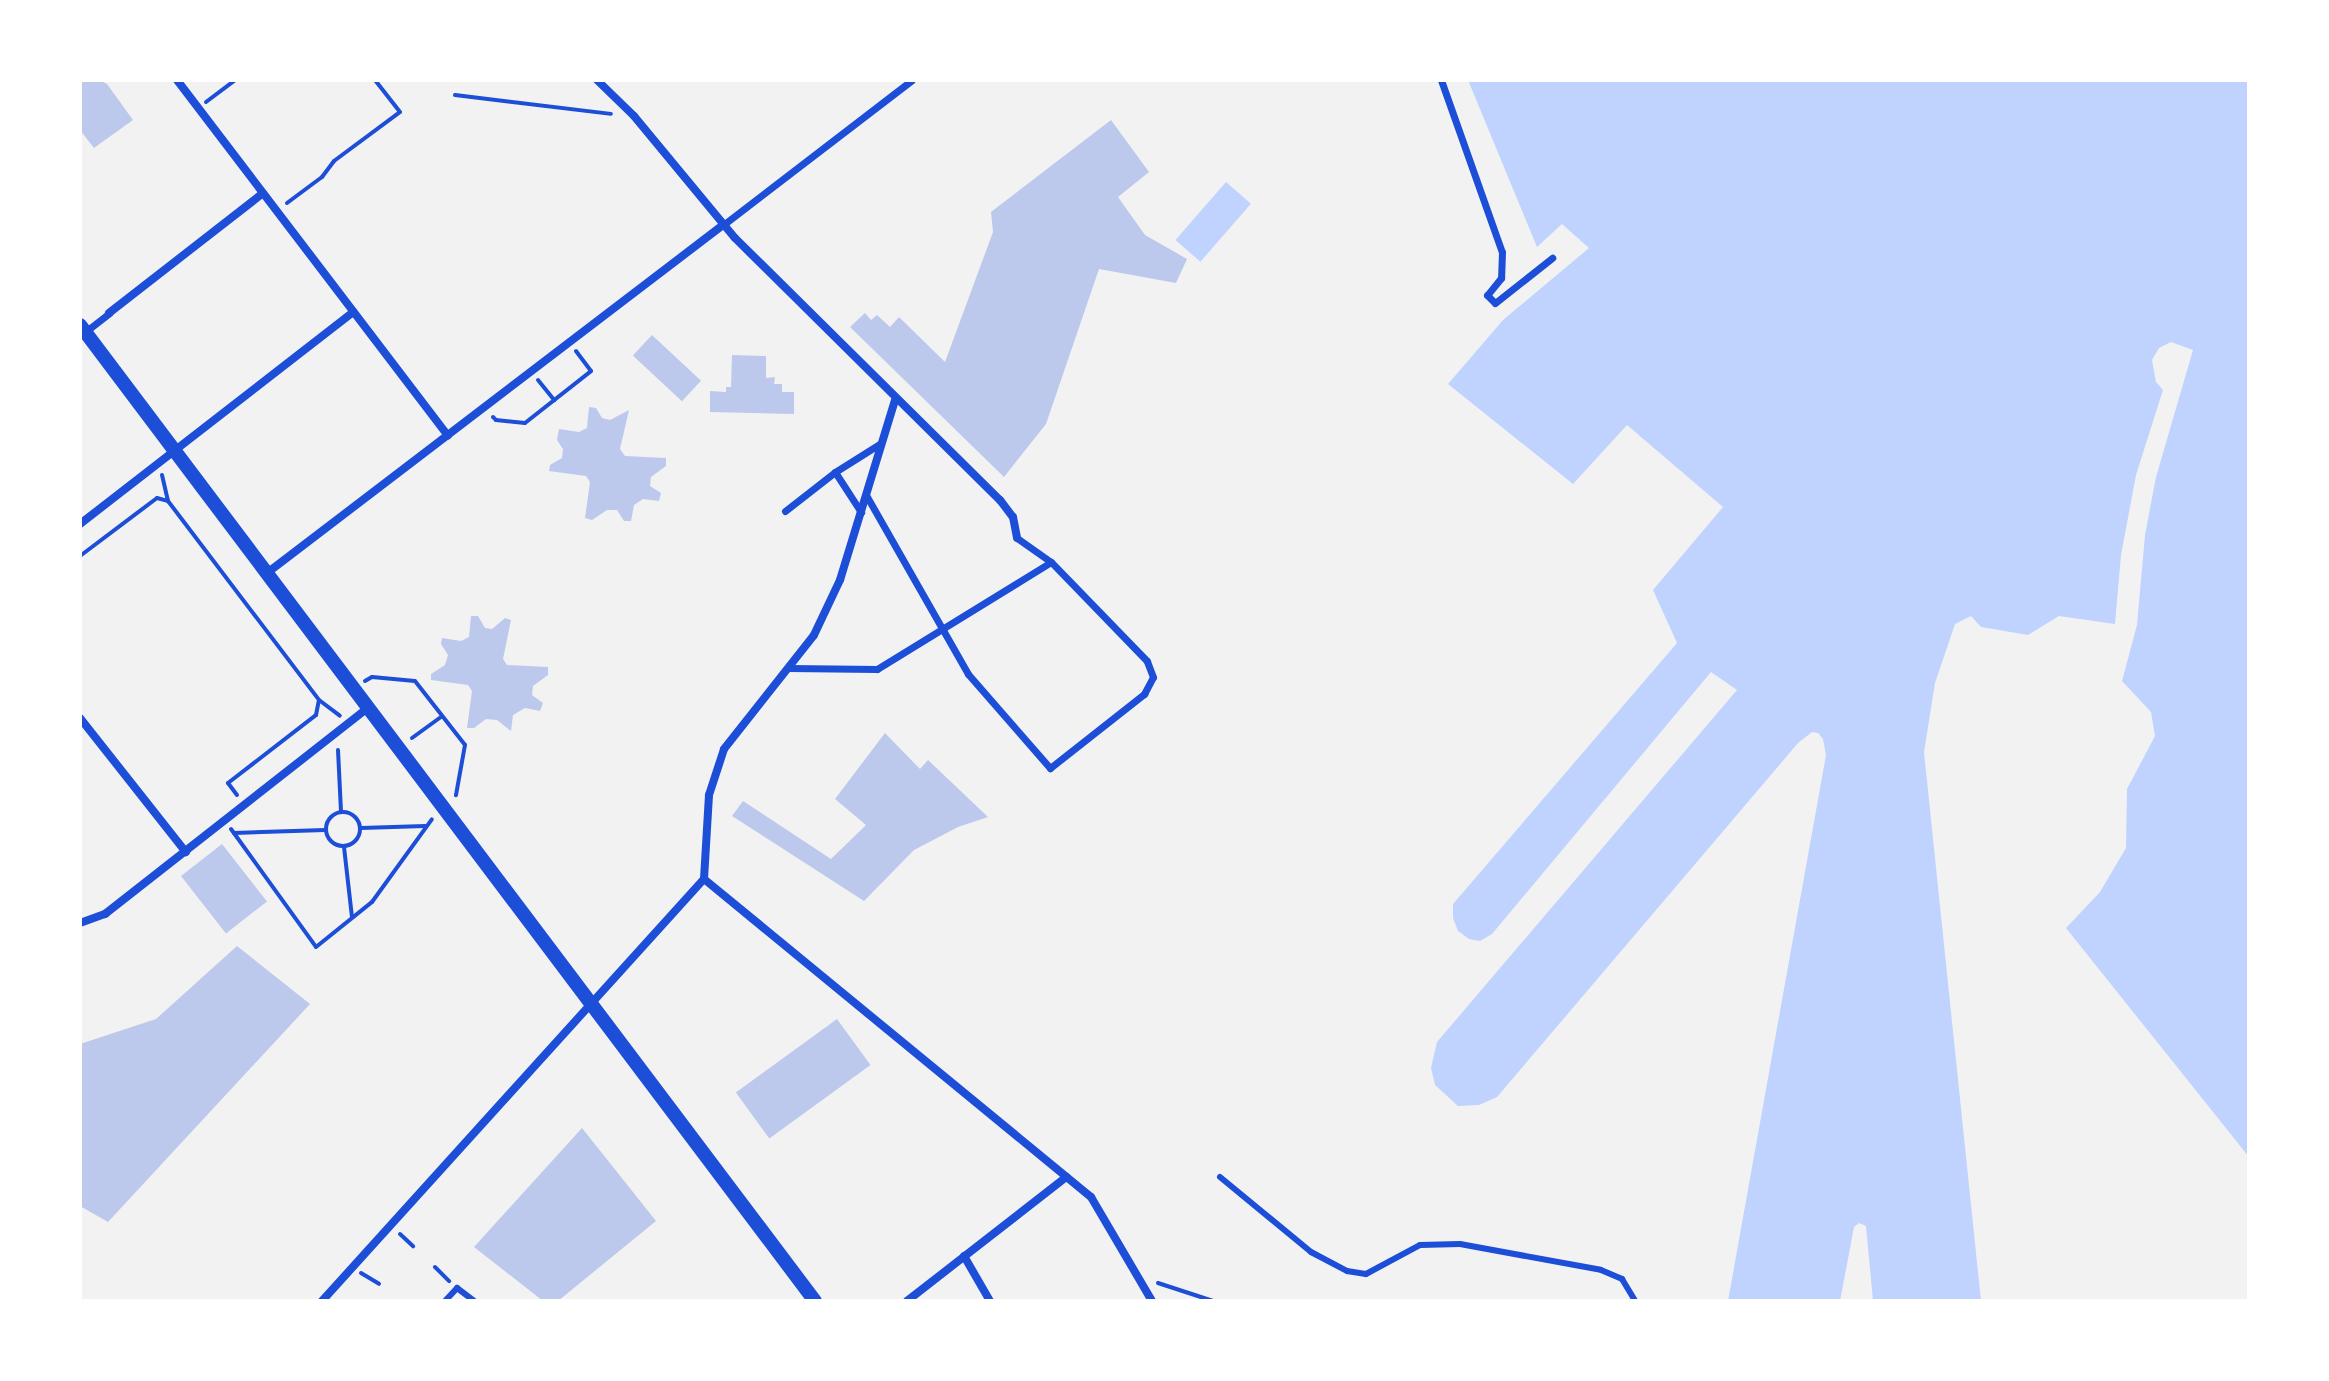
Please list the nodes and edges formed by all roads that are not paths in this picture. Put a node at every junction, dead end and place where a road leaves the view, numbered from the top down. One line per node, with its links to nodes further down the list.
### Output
1 (177, 80): 5 (street)
2 (597, 80): 6 (street)
3 (912, 80): 6 (street)
4 (1441, 80): 7 (street)
5 (263, 193): 8 (street); 9 (street)
6 (723, 225): 11 (street); 12 (street)
7 (1552, 258)
8 (353, 312): 12 (street); 14 (street)
9 (109, 313): 10 (street)
10 (82, 331): 14 (street)
11 (895, 400): 13 (street); 20 (street)
12 (448, 436): 22 (street)
13 (881, 443): 15 (street); 16 (street)
14 (176, 452): 19 (street); 22 (street)
15 (835, 472): 17 (street); 18 (street)
16 (866, 495): 18 (street); 23 (street)
17 (785, 511)
18 (861, 512): 24 (street)
19 (80, 524)
20 (1017, 538): 21 (street)
21 (1051, 562): 23 (street); 23 (street)
22 (267, 573): 25 (street)
23 (941, 629): 24 (street)
24 (789, 668): 28 (street)
25 (368, 708): 27 (street); 30 (street)
26 (80, 718): 27 (street)
27 (186, 852): 29 (street)
28 (704, 879): 30 (street); 31 (street)
29 (80, 923)
30 (590, 1005): 34 (street); 37 (street)
31 (1066, 1177): 33 (street); 40 (street)
32 (1220, 1177): 41 (lane)
33 (964, 1256): 38 (street); 39 (street)
34 (322, 1301)
35 (445, 1301): 36 (lane)
36 (474, 1301)
37 (815, 1301)
38 (907, 1301)
39 (990, 1301)
40 (1152, 1301)
41 (1635, 1301)

